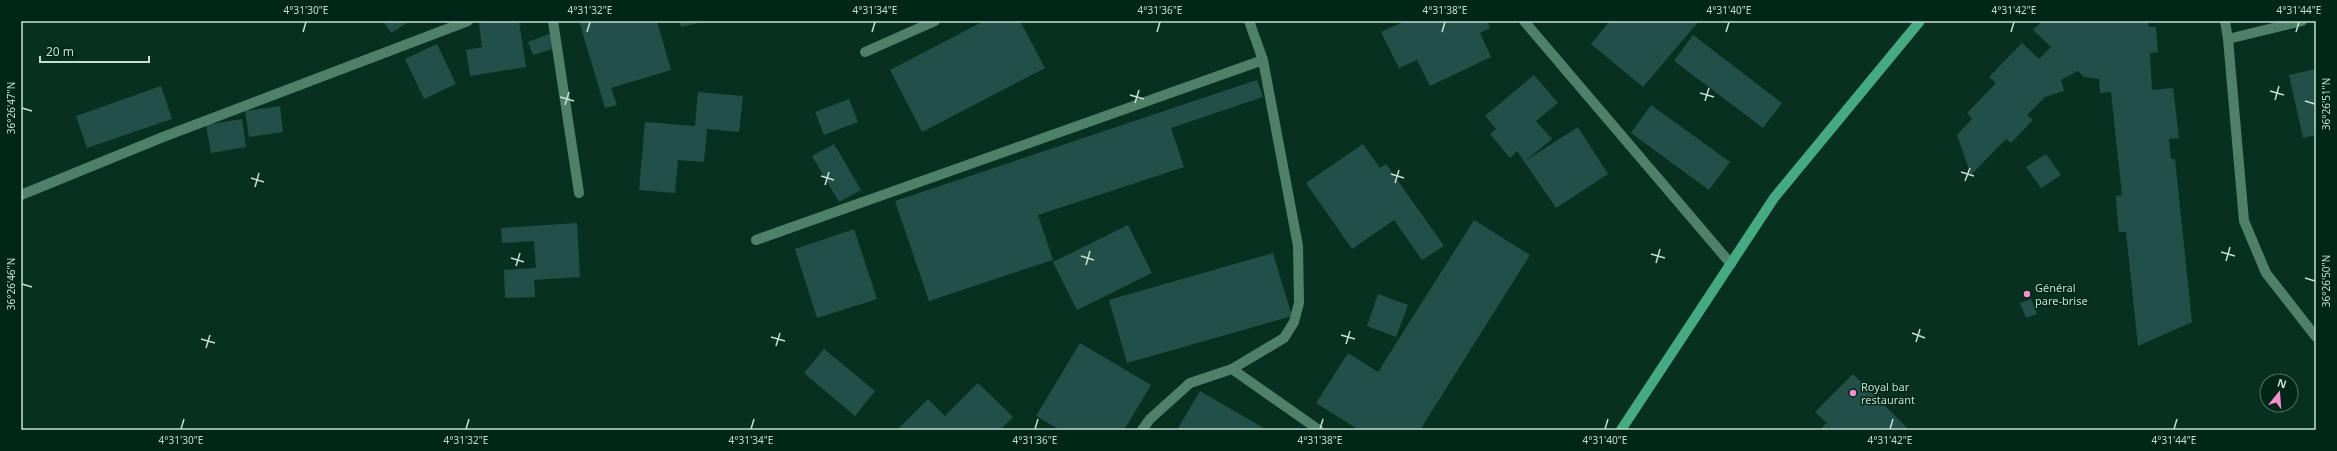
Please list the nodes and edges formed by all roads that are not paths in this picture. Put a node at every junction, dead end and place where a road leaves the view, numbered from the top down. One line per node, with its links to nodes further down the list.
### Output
1 (468, 21): 13 (street)
2 (553, 21): 12 (street)
3 (935, 21): 10 (street)
4 (1249, 21): 11 (street)
5 (1524, 21): 15 (street)
6 (1920, 21): 15 (main road)
7 (2225, 21): 9 (street)
8 (2302, 21): 9 (street)
9 (2228, 38): 16 (street)
10 (865, 52)
11 (1263, 60): 14 (street); 17 (street)
12 (579, 193)
13 (21, 195)
14 (756, 240)
15 (1731, 264): 20 (main road)
16 (2316, 337)
17 (1232, 369): 18 (street); 19 (street)
18 (1142, 430)
19 (1319, 430)
20 (1621, 430)

